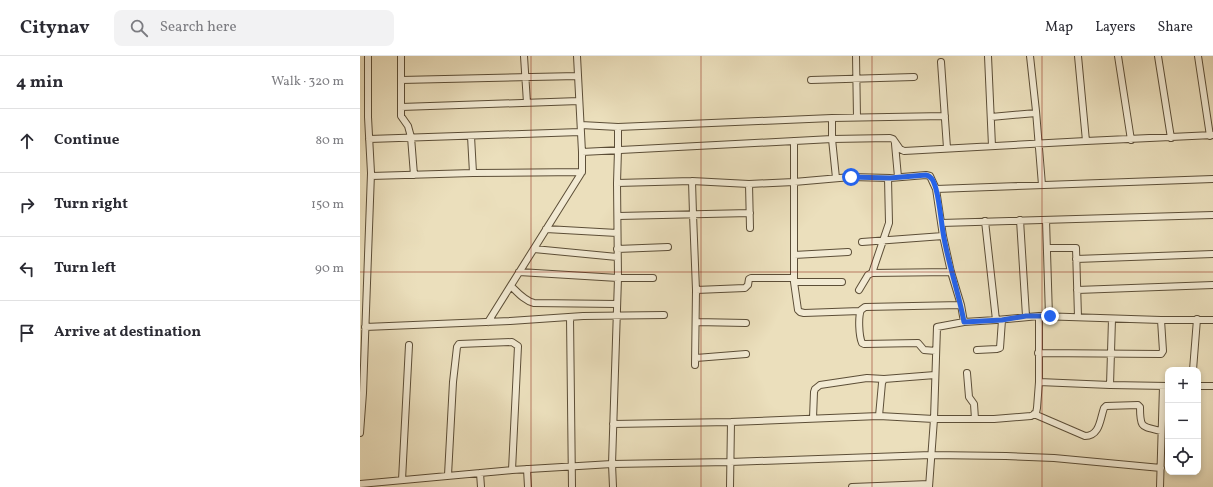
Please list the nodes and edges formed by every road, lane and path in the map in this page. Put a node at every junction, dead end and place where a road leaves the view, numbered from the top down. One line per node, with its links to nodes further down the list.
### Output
1 (368, 56): 34 (street)
2 (401, 56): 17 (street)
3 (524, 56): 14 (street)
4 (577, 56): 13 (street)
5 (856, 56): 16 (street)
6 (988, 56): 24 (street)
7 (1030, 56): 22 (street)
8 (1078, 56): 38 (street)
9 (1118, 56): 36 (street)
10 (1158, 56): 33 (street)
11 (1198, 56): 30 (street)
12 (940, 62): 23 (street)
13 (578, 76): 14 (street); 19 (street)
14 (525, 77): 17 (street); 20 (street)
15 (914, 77): 16 (street)
16 (857, 78): 18 (street); 25 (street)
17 (401, 80): 21 (street)
18 (811, 80)
19 (579, 101): 20 (street); 27 (street)
20 (527, 103): 21 (street)
21 (401, 108): 32 (street)
22 (1036, 113): 24 (street); 40 (street)
23 (945, 116): 25 (street); 42 (street)
24 (991, 116): 41 (street)
25 (857, 117): 26 (street)
26 (832, 118): 28 (street); 35 (street)
27 (580, 125): 28 (street); 29 (street)
28 (618, 127): 43 (street)
29 (580, 132): 31 (street); 44 (street)
30 (1212, 135): 33 (street)
31 (472, 136): 32 (street); 46 (street)
32 (412, 137): 34 (street); 47 (street)
33 (1171, 138): 36 (street)
34 (369, 139): 48 (street)
35 (832, 139): 37 (street); 39 (street); 50 (street)
36 (1131, 140): 38 (street)
37 (794, 141): 43 (street); 54 (street)
38 (1086, 141): 40 (street)
39 (895, 142): 42 (street); 49 (street)
40 (1038, 144): 41 (street); 57 (street)
41 (992, 146): 42 (street)
42 (947, 148)
43 (618, 150): 44 (street); 55 (street)
44 (582, 152): 45 (street)
45 (582, 172): 46 (street); 68 (street)
46 (473, 173): 47 (street)
47 (414, 175): 48 (street)
48 (371, 176): 113 (street)
49 (898, 177): 51 (street); 58 (street)
50 (836, 178): 51 (street); 54 (street)
51 (888, 178): 71 (street)
52 (1213, 179): 57 (street)
53 (692, 181): 55 (street); 56 (street); 59 (street)
54 (794, 182): 56 (street); 79 (street)
55 (617, 183): 62 (street)
56 (749, 184): 60 (street)
57 (1042, 185): 58 (street)
58 (936, 189): 66 (street)
59 (692, 214): 60 (street); 62 (street); 91 (street)
60 (750, 214): 67 (street)
61 (1213, 215): 64 (street)
62 (618, 216): 69 (street)
63 (1020, 220): 64 (street); 65 (street); 99 (street)
64 (1046, 220): 74 (street)
65 (985, 221): 66 (street); 106 (street)
66 (941, 223): 70 (street)
67 (750, 228)
68 (546, 229): 69 (street); 75 (street)
69 (617, 233): 76 (street)
70 (943, 236): 71 (street); 83 (street)
71 (883, 240): 72 (street); 84 (street)
72 (862, 242)
73 (668, 248): 76 (street)
74 (1047, 248): 81 (street); 101 (street)
75 (534, 249): 80 (street); 82 (street)
76 (617, 249): 80 (street)
77 (848, 252): 79 (street)
78 (1213, 254): 81 (street)
79 (794, 255): 87 (street)
80 (618, 257): 85 (street)
81 (1076, 259): 93 (street)
82 (520, 272): 85 (street); 90 (street)
83 (951, 272): 84 (street); 95 (street)
84 (872, 273): 92 (street)
85 (618, 278): 86 (street); 94 (street)
86 (653, 278)
87 (794, 280): 88 (street); 91 (street); 96 (street)
88 (842, 282)
89 (1213, 285): 93 (street)
90 (511, 286): 94 (street); 109 (street)
91 (696, 290): 110 (street)
92 (859, 290)
93 (1077, 290): 103 (street)
94 (617, 304): 98 (street)
95 (961, 305): 96 (street); 111 (street)
96 (860, 311): 116 (street)
97 (664, 315): 98 (street)
98 (616, 316): 102 (street); 136 (street)
99 (1026, 316): 100 (street); 106 (street)
100 (1039, 316): 101 (street); 117 (street)
101 (1050, 316): 103 (street)
102 (570, 317): 109 (street); 142 (street)
103 (1078, 317): 104 (street)
104 (1112, 319): 107 (street); 119 (street)
105 (1197, 319): 107 (street); 108 (street); 120 (street)
106 (999, 320): 111 (street); 115 (street)
107 (1161, 320): 119 (street)
108 (1213, 320)
109 (488, 322): 113 (street)
110 (696, 322): 112 (street); 118 (street)
111 (964, 322): 116 (street)
112 (746, 324)
113 (365, 327): 138 (street)
114 (409, 345): 148 (street)
115 (976, 350)
116 (936, 351): 122 (street)
117 (1038, 353): 119 (street); 124 (street)
118 (746, 354)
119 (1111, 354): 125 (street)
120 (1194, 367)
121 (966, 373): 134 (street)
122 (935, 375): 123 (street); 133 (street)
123 (884, 378): 131 (street); 132 (street)
124 (1039, 382): 125 (street); 130 (street)
125 (1110, 384): 126 (street)
126 (1165, 386)
127 (1201, 386): 128 (street)
128 (1213, 386)
129 (1165, 395): 137 (street)
130 (1034, 414): 134 (street); 137 (street)
131 (880, 416): 132 (street); 133 (street)
132 (813, 418): 135 (street)
133 (934, 419): 134 (street); 139 (street)
134 (975, 419)
135 (731, 422): 136 (street); 140 (street)
136 (613, 424): 141 (street)
137 (1161, 431): 143 (street)
138 (360, 433)
139 (931, 455): 140 (street); 143 (street); 150 (street)
140 (730, 462): 141 (street); 155 (street)
141 (612, 464): 142 (street); 154 (street)
142 (571, 467): 144 (street); 153 (street)
143 (1161, 468): 157 (street)
144 (527, 469): 145 (street); 152 (street)
145 (512, 470): 146 (street); 147 (street)
146 (480, 473): 147 (street); 151 (street)
147 (448, 475): 148 (street)
148 (402, 480): 149 (street)
149 (360, 484)
150 (929, 485): 156 (street)
151 (481, 487)
152 (528, 487)
153 (572, 487)
154 (613, 487)
155 (730, 487)
156 (852, 487)
157 (1160, 487)

